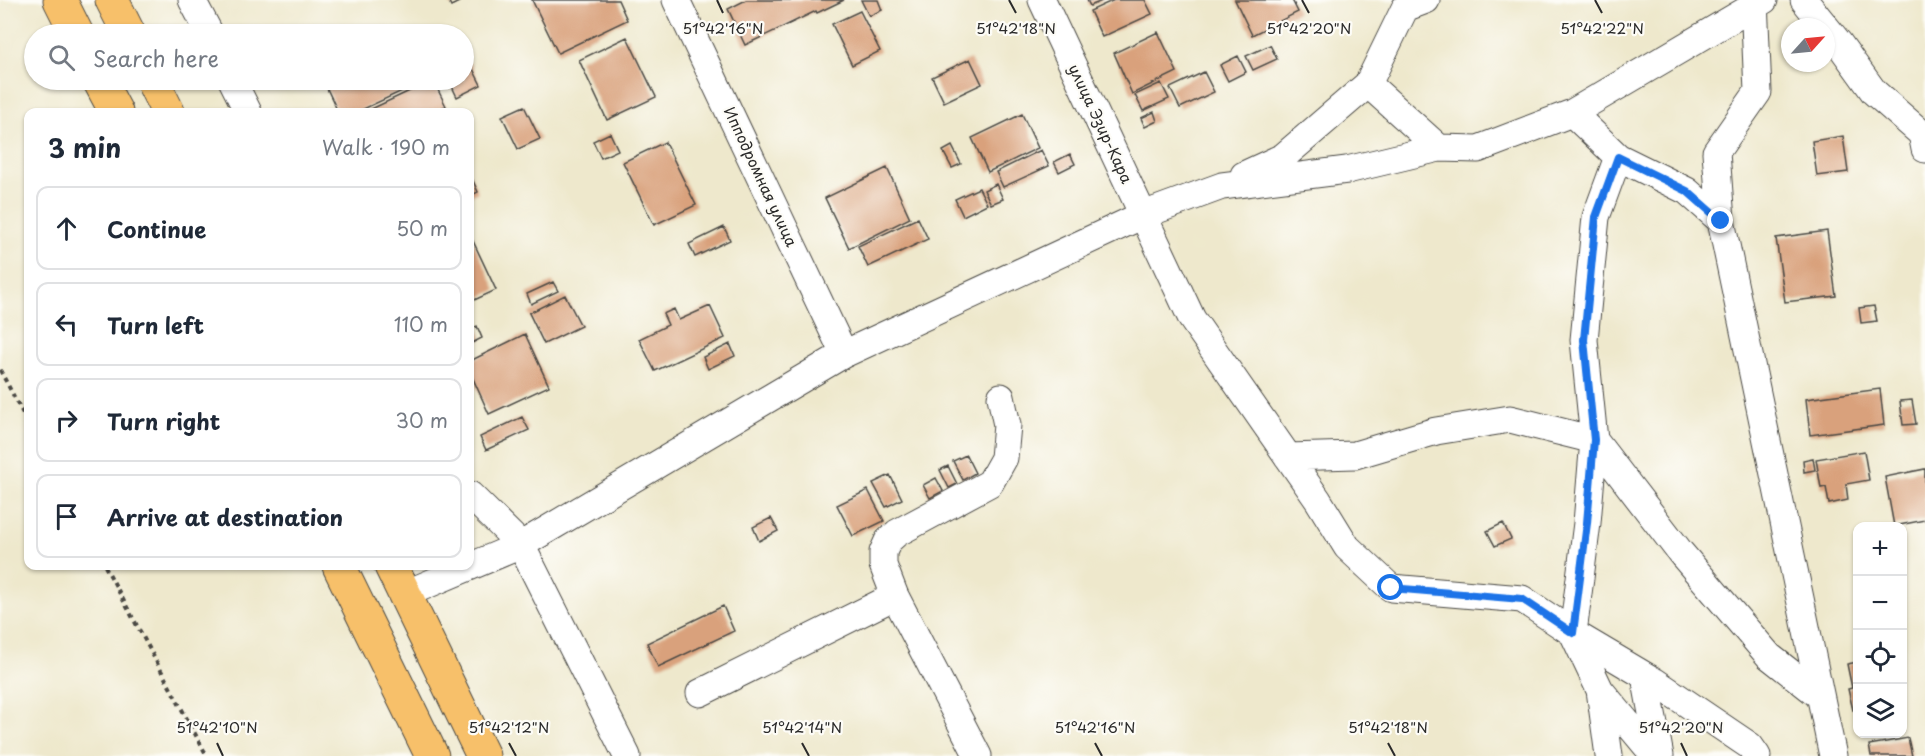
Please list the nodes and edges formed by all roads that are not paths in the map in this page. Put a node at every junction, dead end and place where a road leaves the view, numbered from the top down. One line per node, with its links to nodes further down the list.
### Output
1 (60, 0): 9 (main road)
2 (112, 0): 10 (main road)
3 (192, 0): 11 (street)
4 (676, 0): 26 (street, Ипподромная улица)
5 (1042, 0): 24 (street, улица Эзир-Кара)
6 (1804, 0): 21 (street)
7 (1758, 2): 19 (street); 25 (street)
8 (1411, 3): 12 (street)
9 (72, 24)
10 (124, 24)
11 (205, 24)
12 (1368, 84): 20 (street); 23 (street)
13 (104, 90): 16 (main road)
14 (157, 90): 17 (main road)
15 (237, 90): 18 (street)
16 (114, 108)
17 (166, 108)
18 (246, 108)
19 (1572, 113): 20 (street); 22 (street)
20 (1439, 148): 23 (street)
21 (1925, 149)
22 (1618, 157): 25 (street); 28 (street)
23 (1222, 186): 24 (street)
24 (1143, 214): 26 (street); 29 (street, улица Эзир-Кара)
25 (1721, 221): 41 (street)
26 (844, 354): 31 (street)
27 (1000, 397): 36 (street)
28 (1594, 440): 29 (street); 37 (street); 41 (street)
29 (1288, 457): 37 (street, улица Эзир-Кара)
30 (474, 499): 31 (street)
31 (521, 545): 32 (street); 44 (street)
32 (474, 558)
33 (341, 570): 42 (main road)
34 (433, 570): 35 (street)
35 (398, 580): 43 (main road)
36 (895, 596): 40 (street); 45 (street)
37 (1573, 633): 38 (street, улица Эзир-Кара); 39 (street)
38 (1645, 676): 48 (street); 49 (street, улица Эзир-Кара)
39 (1600, 690): 46 (street); 47 (street)
40 (700, 693)
41 (1820, 696): 50 (street)
42 (432, 756)
43 (483, 756)
44 (627, 756)
45 (978, 756)
46 (1609, 756)
47 (1655, 756)
48 (1659, 756)
49 (1757, 756)
50 (1833, 756)

